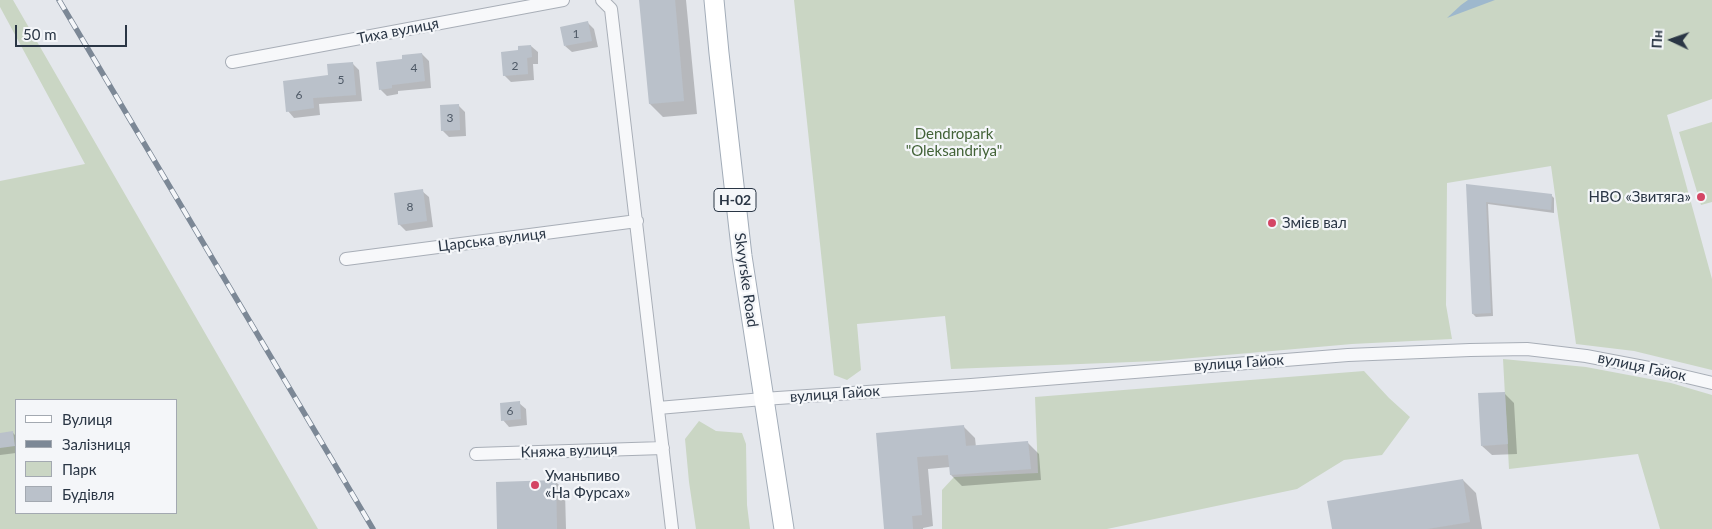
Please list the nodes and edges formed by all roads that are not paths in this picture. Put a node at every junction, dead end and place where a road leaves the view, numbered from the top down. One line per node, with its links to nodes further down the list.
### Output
1 (563, 0): 4 (street, Тиха вулиця)
2 (714, 0): 8 (main road, Skvyrske Road / Н-02)
3 (607, 5): 5 (street)
4 (232, 62)
5 (637, 221): 6 (street, Царська вулиця); 9 (street)
6 (346, 259)
7 (1712, 383): 8 (street, вулиця Гайок)
8 (763, 399): 9 (street, вулиця Гайок); 13 (main road, Skvyrske Road / Н-02)
9 (658, 408): 10 (street)
10 (663, 448): 11 (street, Княжа вулиця); 12 (street)
11 (476, 454)
12 (672, 529)
13 (784, 529)

